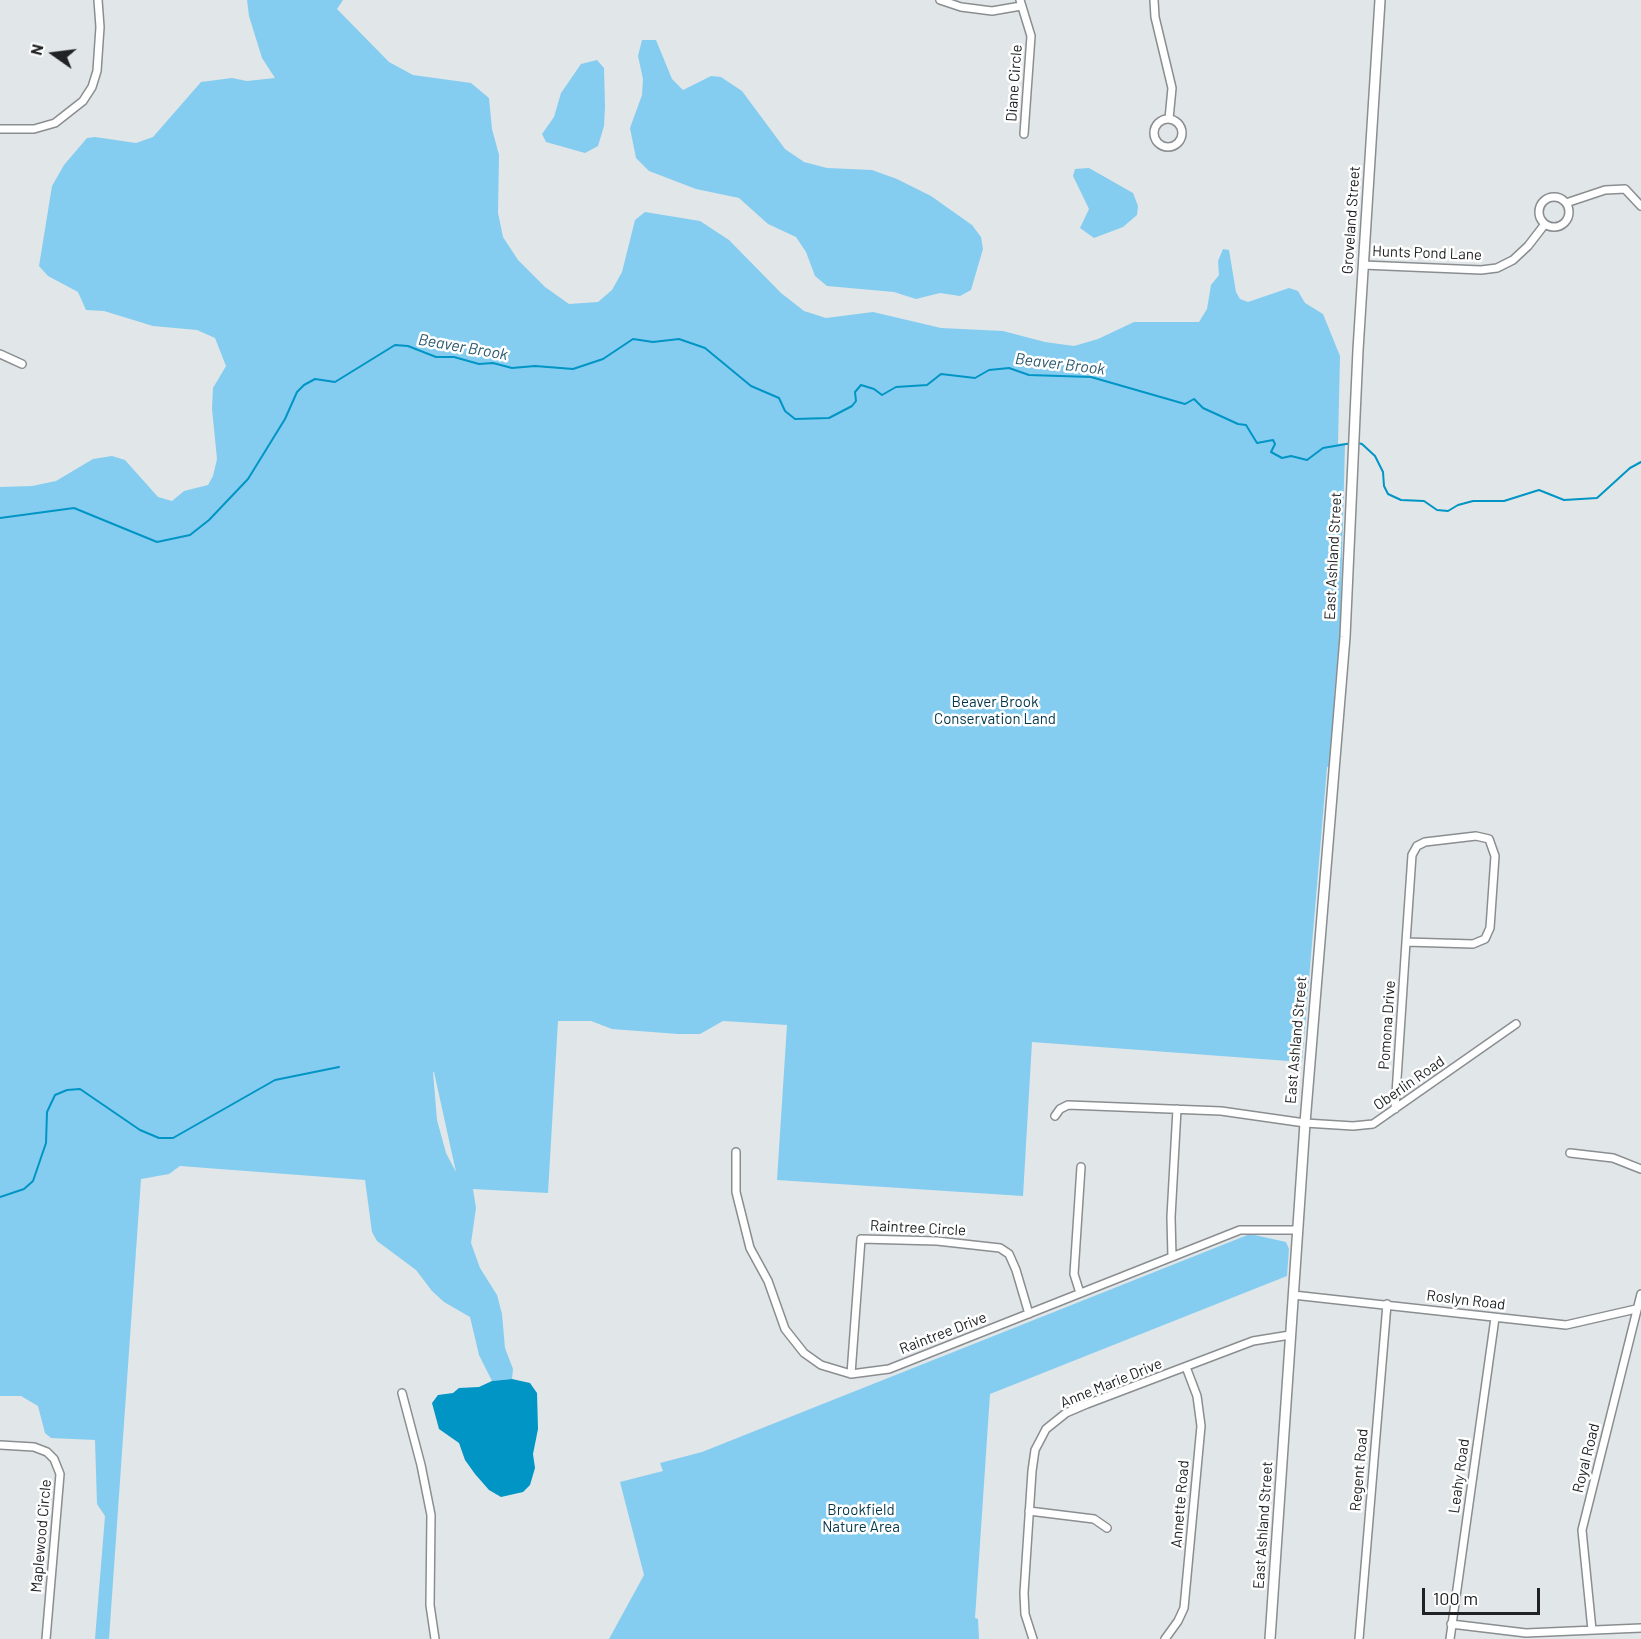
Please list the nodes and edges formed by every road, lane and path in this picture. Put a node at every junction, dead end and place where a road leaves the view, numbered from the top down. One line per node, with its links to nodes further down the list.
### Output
1 (98, 0): 7 (street)
2 (940, 0): 5 (street)
3 (1154, 0): 6 (street)
4 (1380, 0): 12 (main road, Groveland Street)
5 (1020, 3): 8 (street, Diane Circle)
6 (1169, 119): 6 (street)
7 (0, 129)
8 (1024, 134)
9 (1566, 203): 10 (street); 11 (street); 11 (street)
10 (1641, 206)
11 (1545, 224): 12 (street, Hunts Pond Lane)
12 (1363, 265): 15 (main road, Groveland Street)
13 (0, 354): 14 (street)
14 (22, 364)
15 (1353, 442): 21 (main road, East Ashland Street)
16 (1406, 942): 16 (street, Pomona Drive); 19 (street, Pomona Drive)
17 (1516, 1024): 19 (street, Oberlin Road)
18 (1177, 1109): 20 (street, Oberlin Road); 21 (street, Oberlin Road); 27 (street)
19 (1395, 1109): 21 (street, Oberlin Road)
20 (1055, 1116)
21 (1305, 1123): 26 (main road, East Ashland Street)
22 (735, 1152): 37 (street, Raintree Drive)
23 (1570, 1153): 25 (street)
24 (1081, 1167): 28 (street)
25 (1641, 1168)
26 (1297, 1230): 27 (street, Raintree Drive); 30 (main road, East Ashland Street)
27 (1172, 1257): 28 (street, Raintree Drive)
28 (1080, 1293): 33 (street, Raintree Drive)
29 (1641, 1294): 32 (street, Royal Road)
30 (1293, 1295): 31 (street, Roslyn Road); 35 (main road, East Ashland Street)
31 (1387, 1304): 34 (street, Roslyn Road); 50 (street, Regent Road)
32 (1636, 1310): 34 (street, Roslyn Road); 44 (street, Royal Road)
33 (1029, 1314): 37 (street, Raintree Drive); 37 (street, Raintree Circle)
34 (1495, 1318): 42 (street, Leahy Road)
35 (1290, 1335): 36 (street, Anne Marie Drive); 49 (main road, East Ashland Street)
36 (1186, 1367): 40 (street, Anne Marie Drive); 48 (street, Annette Road)
37 (851, 1374)
38 (402, 1393): 46 (street)
39 (0, 1445): 45 (street, Maplewood Circle)
40 (1029, 1511): 41 (street); 47 (street, Anne Marie Drive)
41 (1107, 1528)
42 (1452, 1624): 44 (street); 51 (street, Leahy Road)
43 (1641, 1629): 44 (street)
44 (1592, 1630)
45 (46, 1639)
46 (435, 1639)
47 (1033, 1639)
48 (1164, 1639)
49 (1270, 1639)
50 (1359, 1639)
51 (1450, 1639)

